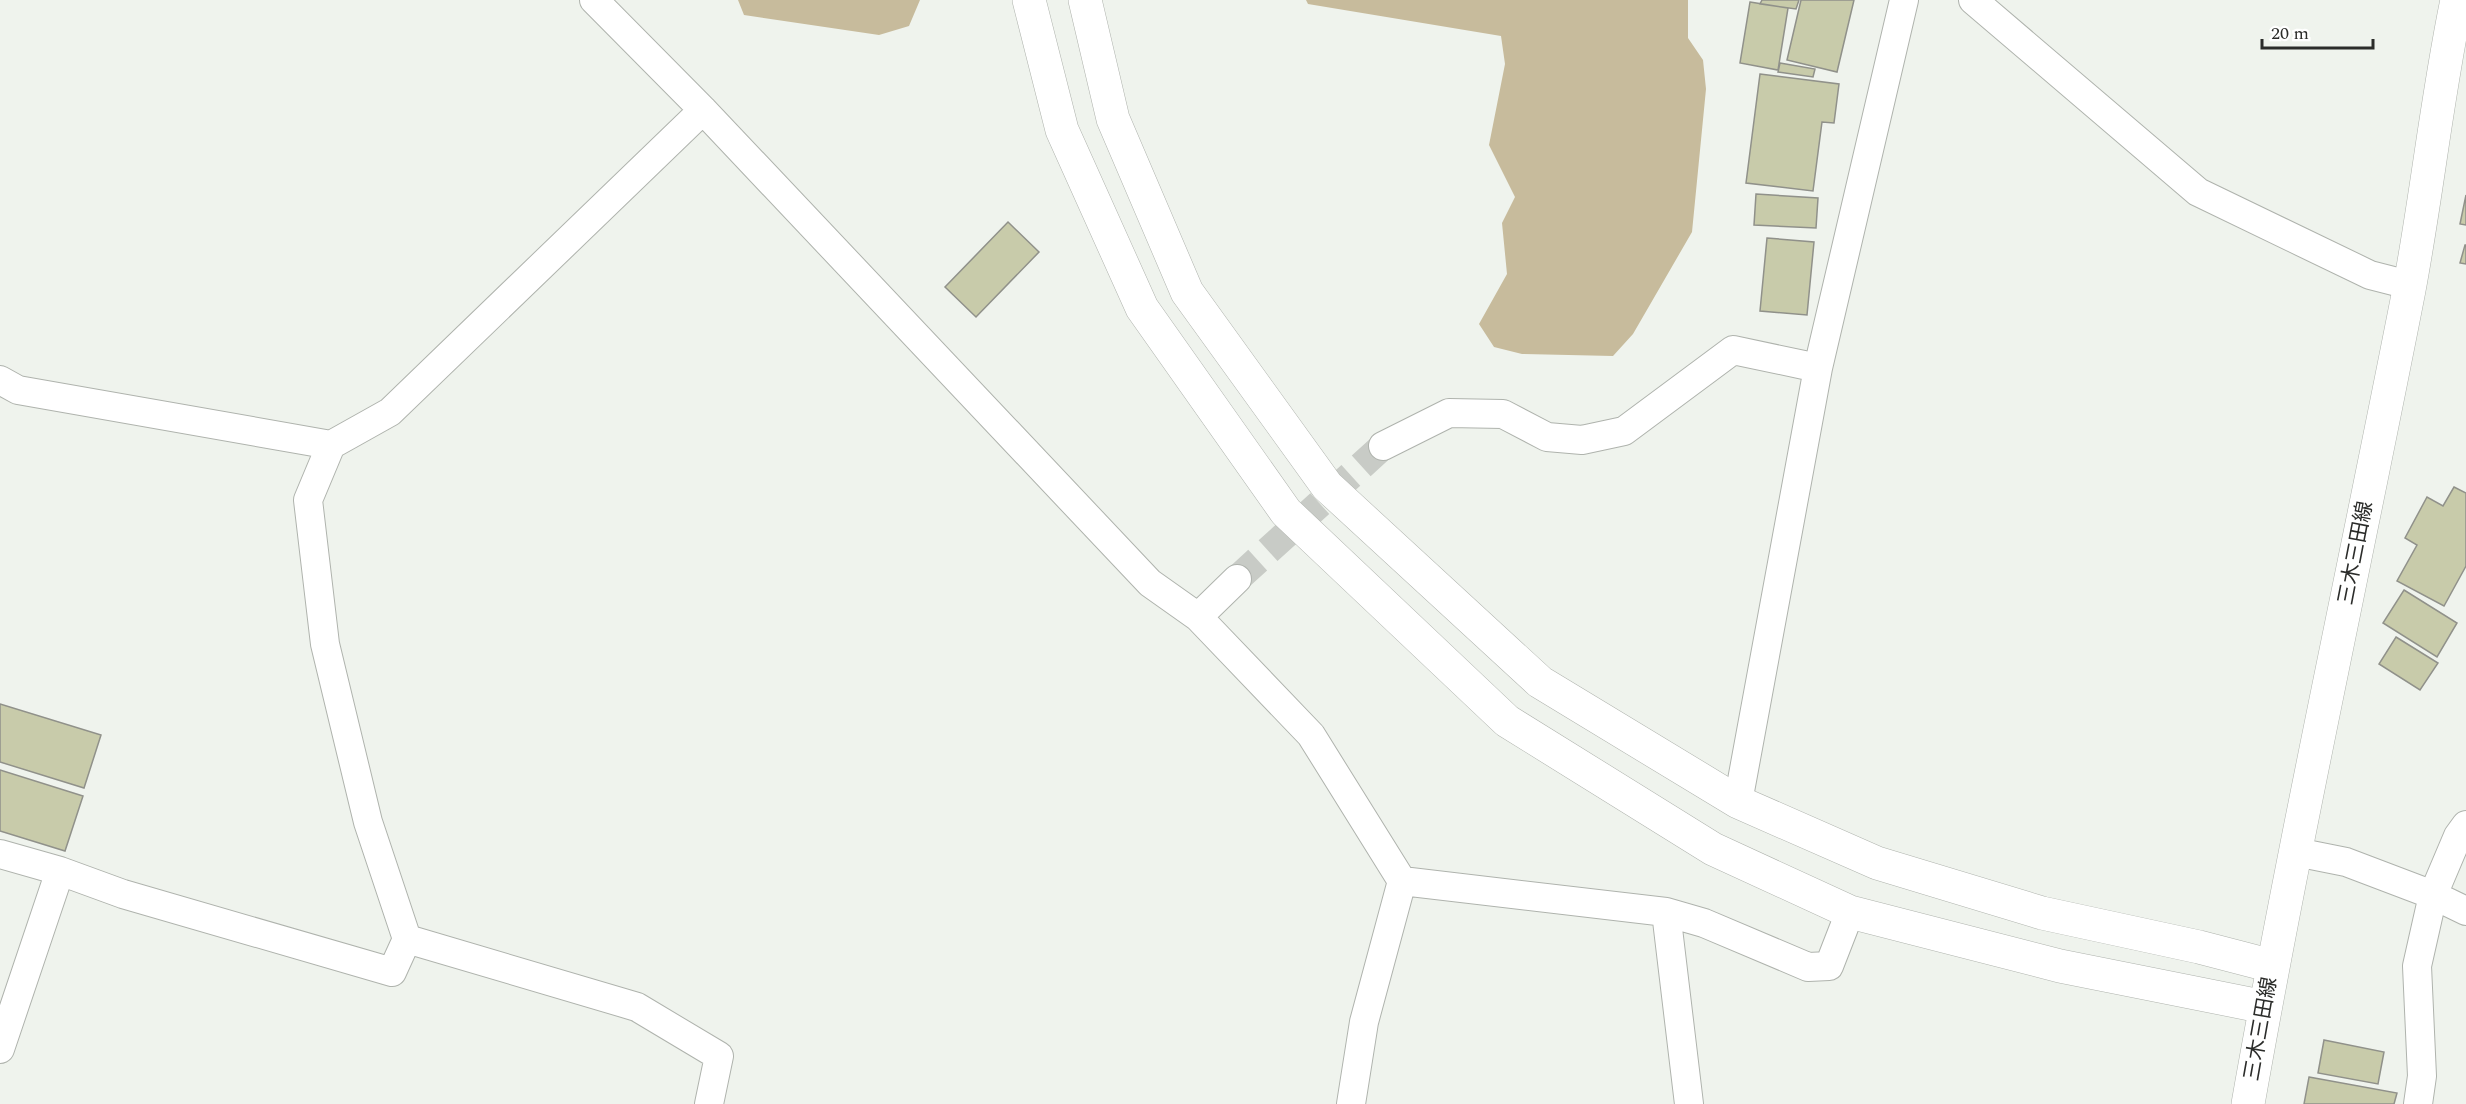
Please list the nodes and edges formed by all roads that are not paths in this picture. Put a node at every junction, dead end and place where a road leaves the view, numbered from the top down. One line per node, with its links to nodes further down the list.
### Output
1 (594, 0): 7 (street)
2 (1029, 0): 23 (street)
3 (1085, 0): 15 (street)
4 (1904, 0): 9 (street)
5 (1973, 0): 8 (street)
6 (2457, 0): 8 (street, 三木三田線)
7 (703, 110): 11 (street); 14 (street)
8 (2409, 285): 17 (street, 三木三田線)
9 (1818, 368): 12 (street); 15 (street)
10 (0, 380): 11 (street)
11 (331, 445): 25 (street)
12 (1383, 446)
13 (1237, 579): 14 (street)
14 (1198, 617): 20 (street)
15 (1738, 802): 26 (street)
16 (2466, 825): 21 (street)
17 (2296, 852): 21 (street); 26 (street, 三木三田線)
18 (0, 854): 19 (street)
19 (60, 871): 25 (street); 28 (street)
20 (1402, 881): 22 (street); 30 (street)
21 (2433, 895): 24 (street); 33 (street)
22 (1666, 912): 23 (street); 31 (street)
23 (1850, 912): 27 (street)
24 (2466, 912)
25 (407, 939): 29 (street)
26 (2272, 966): 27 (street, 三木三田線)
27 (2265, 1007): 32 (street, 三木三田線)
28 (0, 1049)
29 (709, 1104)
30 (1351, 1104)
31 (1689, 1104)
32 (2248, 1104)
33 (2418, 1104)

